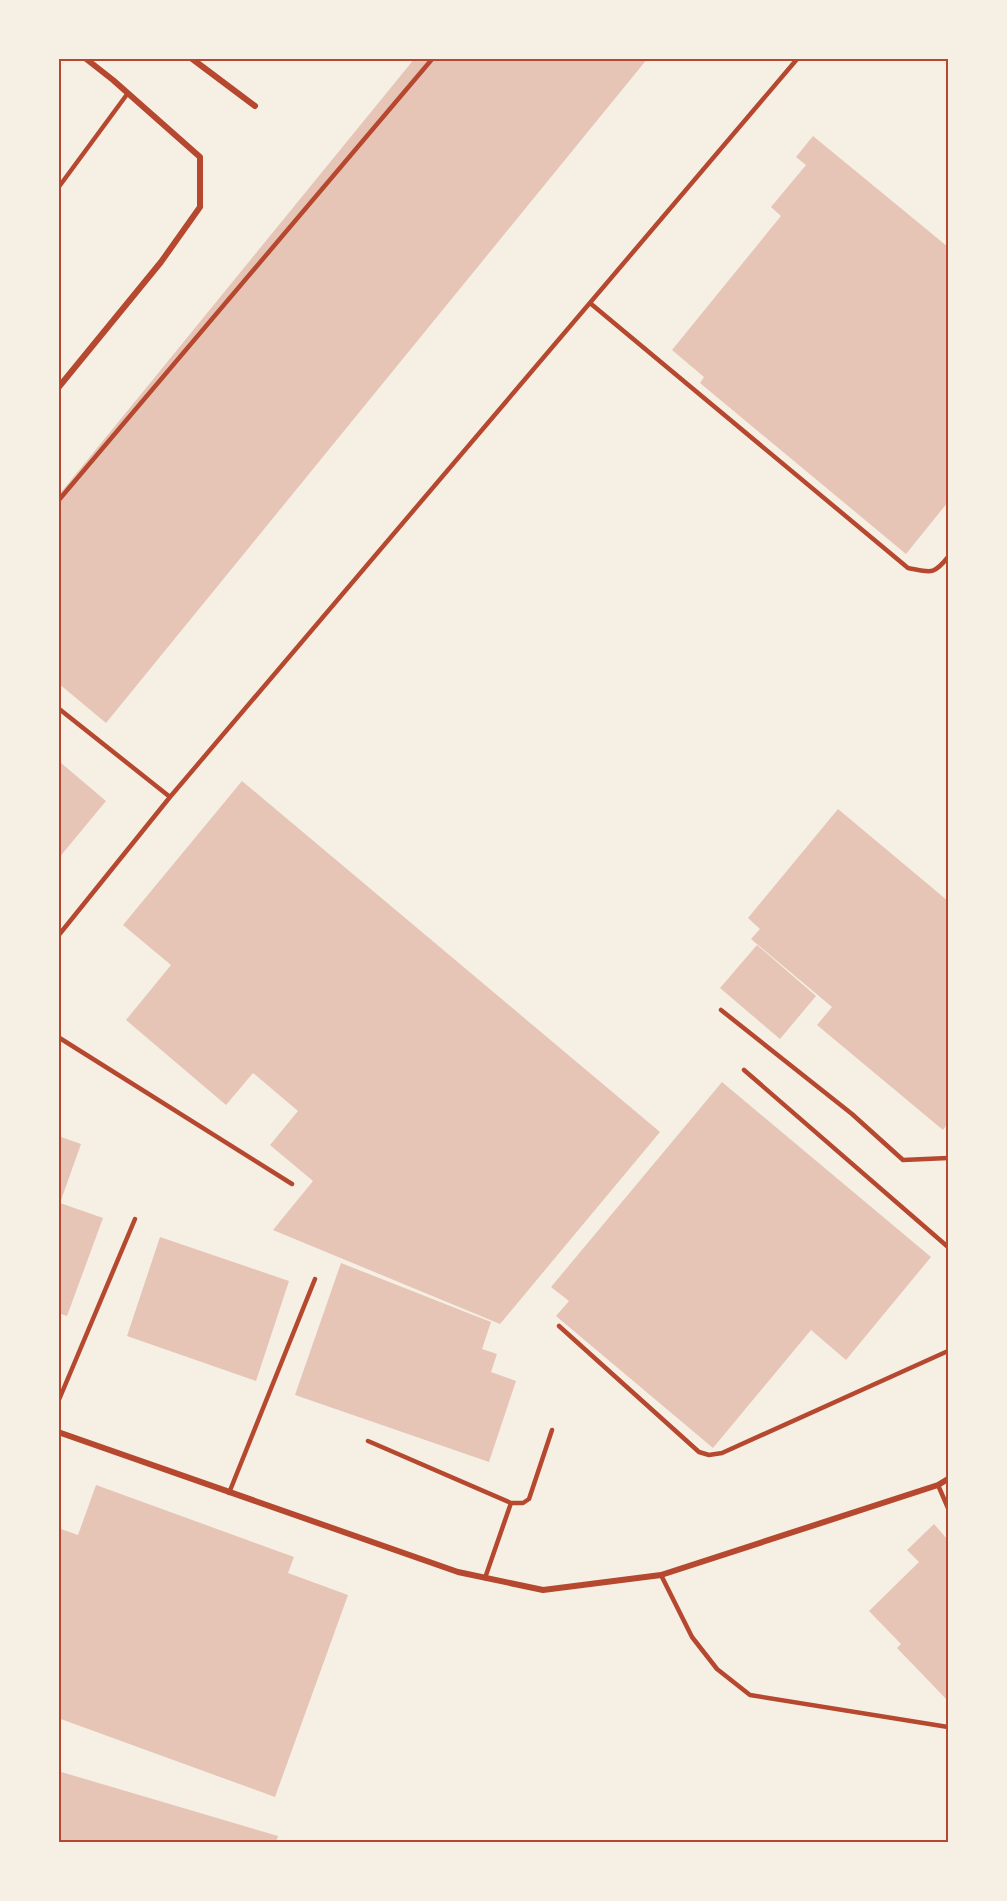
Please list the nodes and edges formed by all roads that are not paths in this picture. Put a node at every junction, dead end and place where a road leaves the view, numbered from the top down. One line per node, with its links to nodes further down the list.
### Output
1 (85, 58): 5 (street)
2 (191, 58): 6 (street)
3 (433, 58): 10 (lane)
4 (798, 58): 8 (lane)
5 (128, 93): 7 (lane); 9 (street)
6 (255, 106)
7 (58, 188)
8 (590, 303): 11 (lane); 13 (lane)
9 (58, 388)
10 (58, 501)
11 (948, 557)
12 (58, 708): 13 (lane)
13 (170, 797): 14 (lane)
14 (58, 936)
15 (721, 1010): 18 (lane)
16 (58, 1037): 19 (lane)
17 (744, 1070): 21 (lane)
18 (948, 1158)
19 (292, 1184)
20 (135, 1219): 25 (lane)
21 (948, 1247)
22 (315, 1279): 31 (lane)
23 (559, 1326): 24 (lane)
24 (948, 1351)
25 (58, 1402)
26 (552, 1430): 32 (lane)
27 (58, 1432): 31 (street)
28 (368, 1441): 32 (lane)
29 (948, 1479): 30 (street)
30 (938, 1485): 33 (lane); 34 (street)
31 (229, 1493): 35 (street)
32 (511, 1503): 35 (lane)
33 (948, 1508)
34 (661, 1575): 35 (street); 36 (lane)
35 (485, 1578)
36 (948, 1727)

